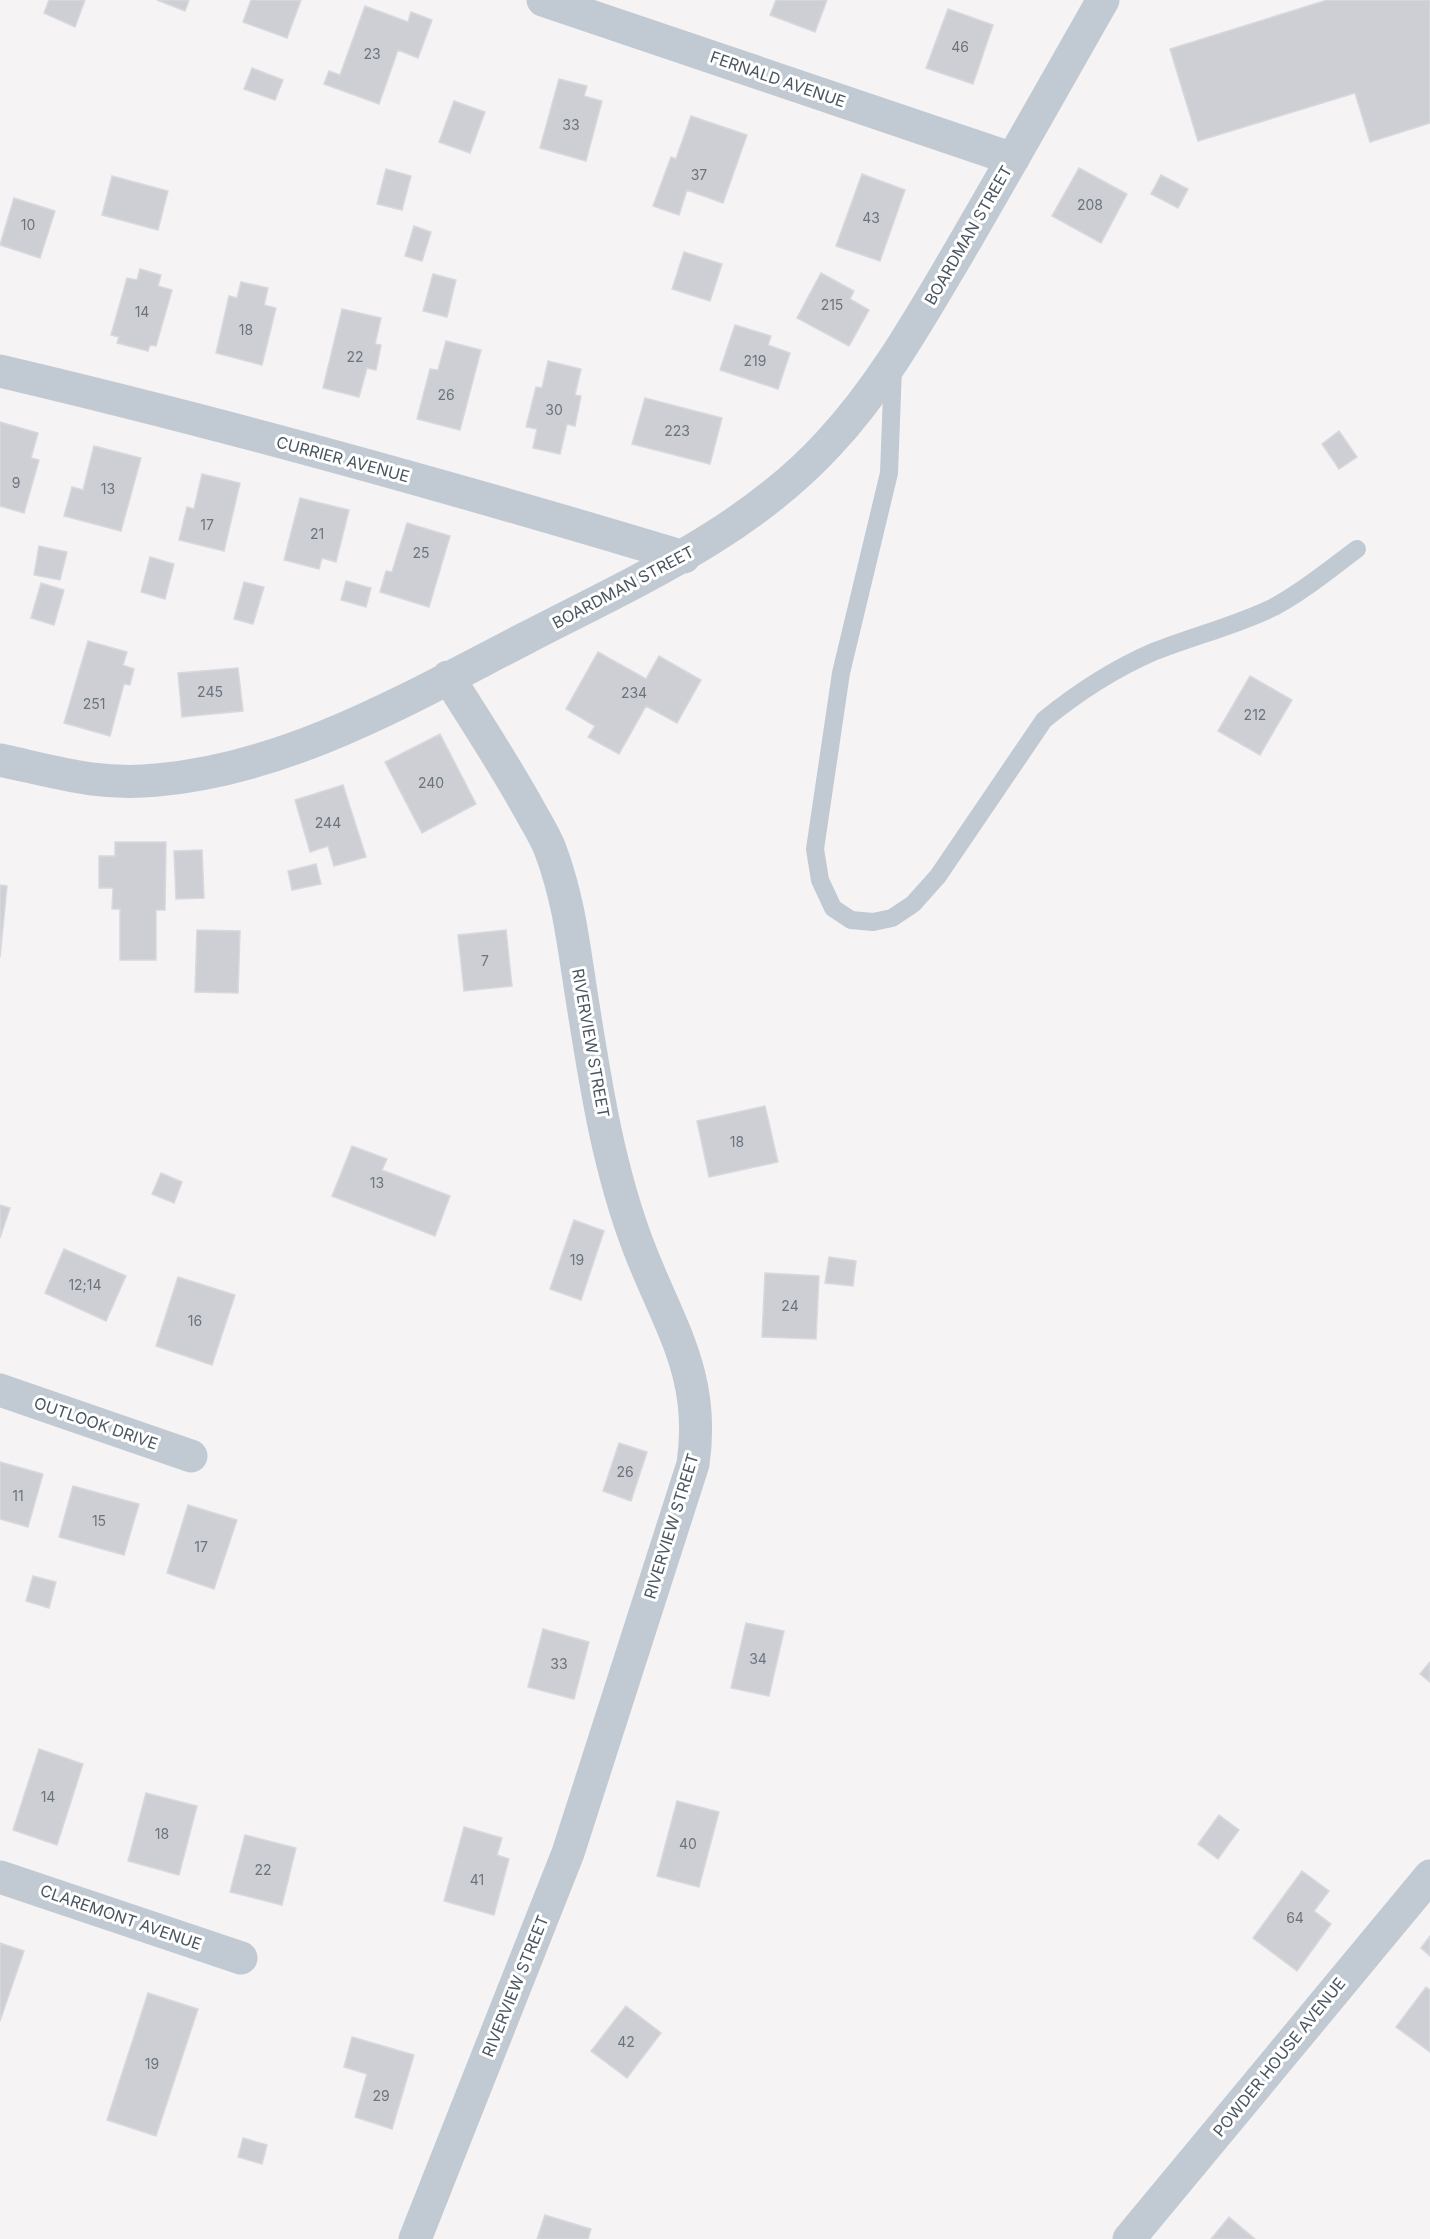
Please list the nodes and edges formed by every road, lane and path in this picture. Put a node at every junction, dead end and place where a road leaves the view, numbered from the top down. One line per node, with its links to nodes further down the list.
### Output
1 (543, 0): 3 (street, FERNALD AVENUE)
2 (1103, 0): 3 (street, BOARDMAN STREET)
3 (1013, 159): 4 (street, BOARDMAN STREET)
4 (893, 360): 6 (lane); 7 (street, BOARDMAN STREET)
5 (0, 371): 7 (street, CURRIER AVENUE)
6 (1357, 549)
7 (684, 557): 8 (street, BOARDMAN STREET)
8 (448, 677): 9 (street, BOARDMAN STREET); 15 (street, RIVERVIEW STREET)
9 (0, 760)
10 (0, 1390): 11 (street, OUTLOOK DRIVE)
11 (191, 1456)
12 (1430, 1876): 16 (street, POWDER HOUSE AVENUE)
13 (0, 1877): 14 (street, CLAREMONT AVENUE)
14 (241, 1958)
15 (415, 2239)
16 (1129, 2239)

